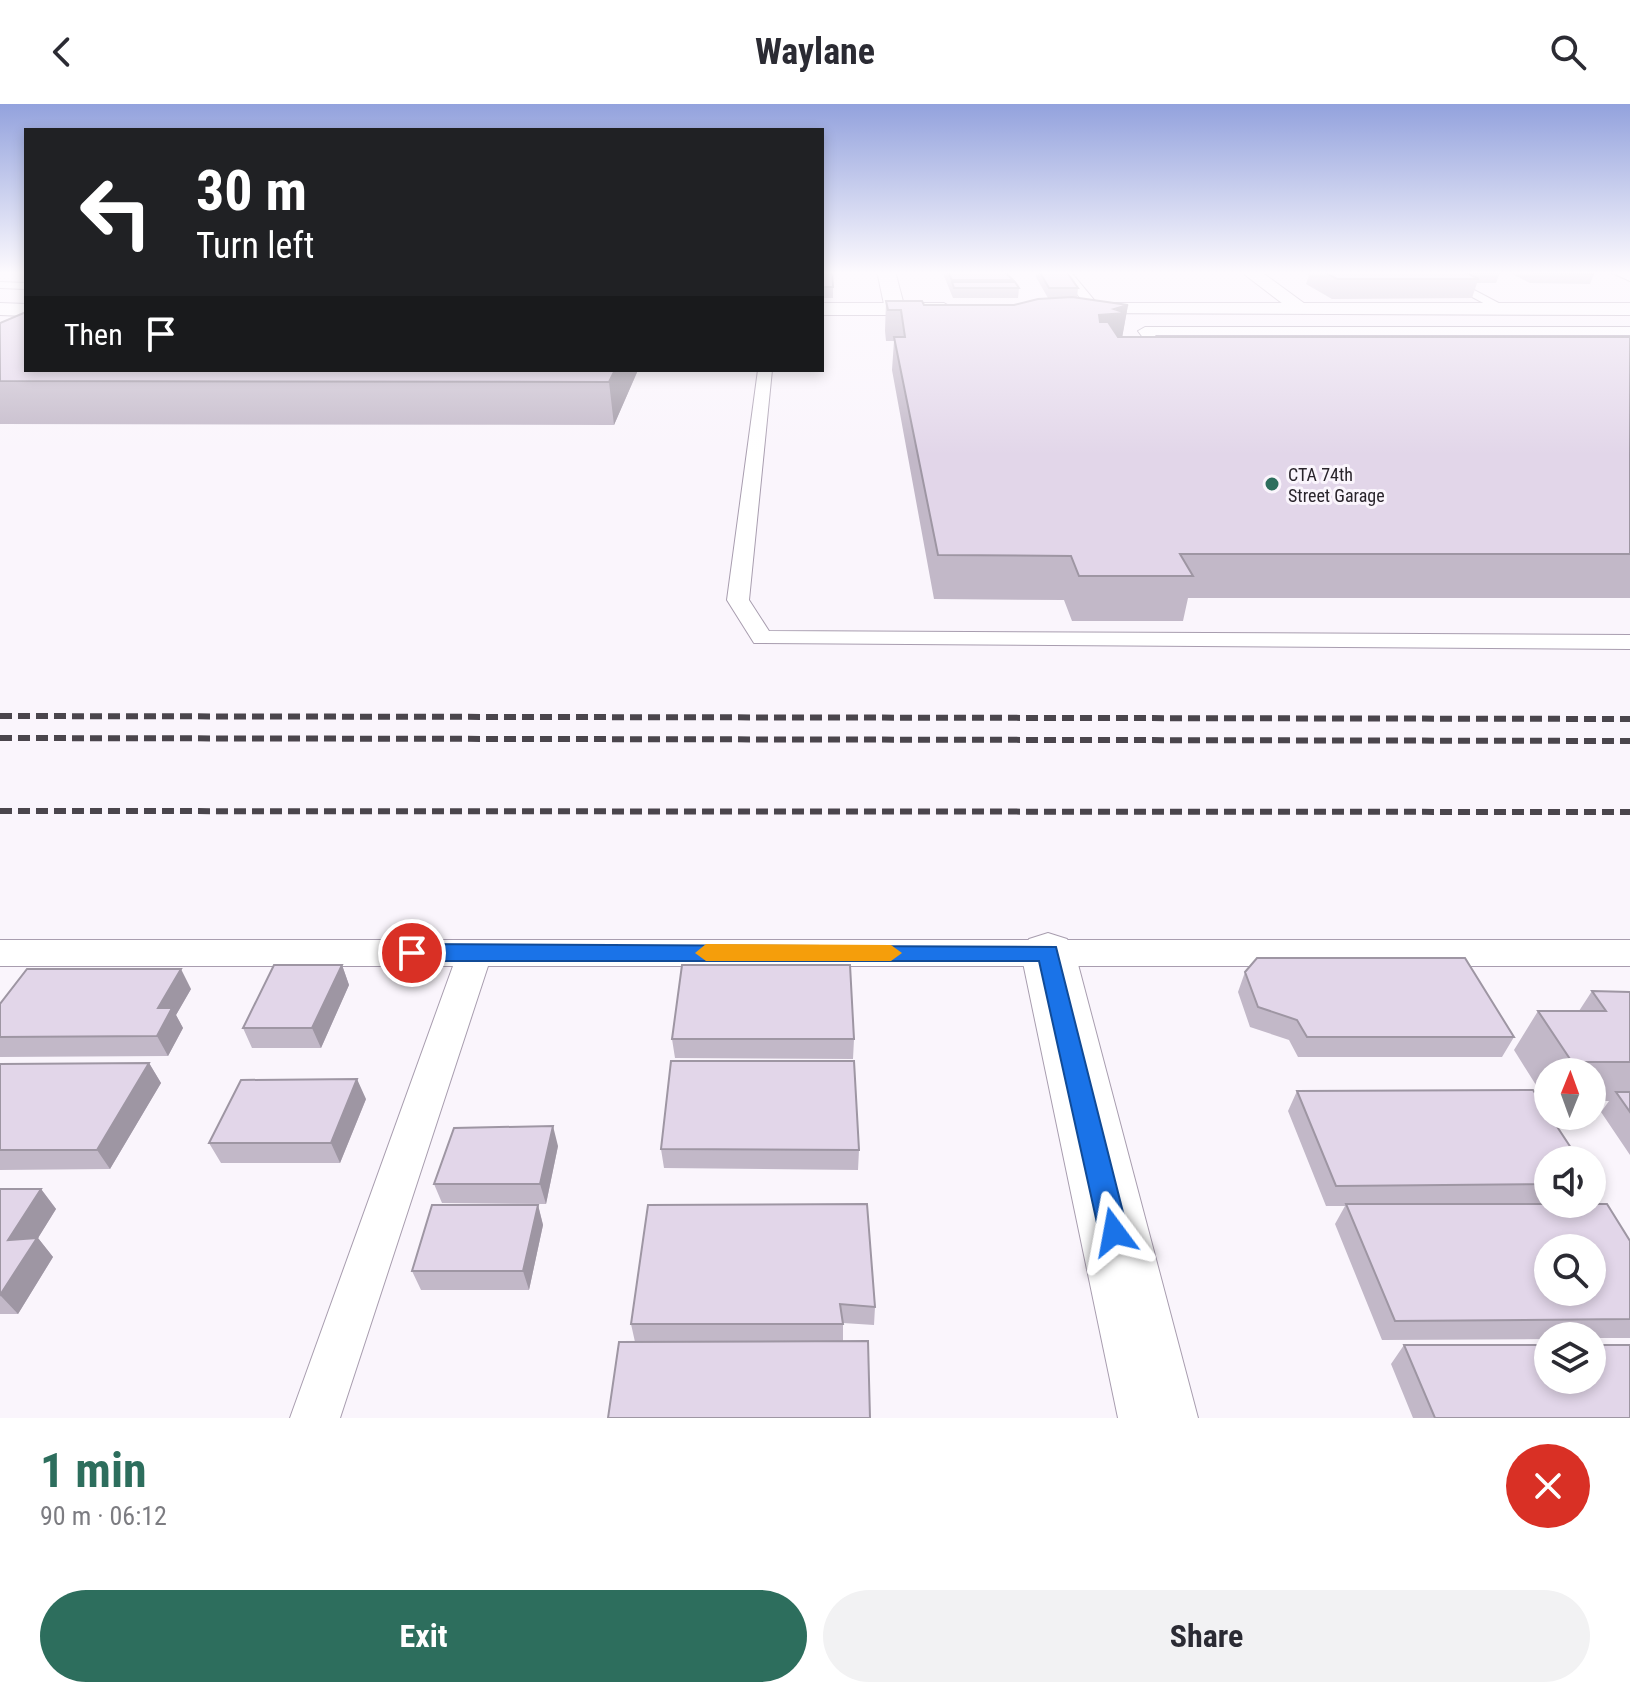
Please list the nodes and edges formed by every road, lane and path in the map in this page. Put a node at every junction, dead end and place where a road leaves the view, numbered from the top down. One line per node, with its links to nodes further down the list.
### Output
1 (1146, 332): 2 (lane)
2 (1183, 360)
3 (765, 372): 4 (lane)
4 (1630, 642)
5 (0, 953): 6 (lane)
6 (475, 953): 7 (lane); 9 (lane)
7 (1048, 953): 8 (lane); 10 (street)
8 (1626, 959)
9 (315, 1418)
10 (1158, 1418)

